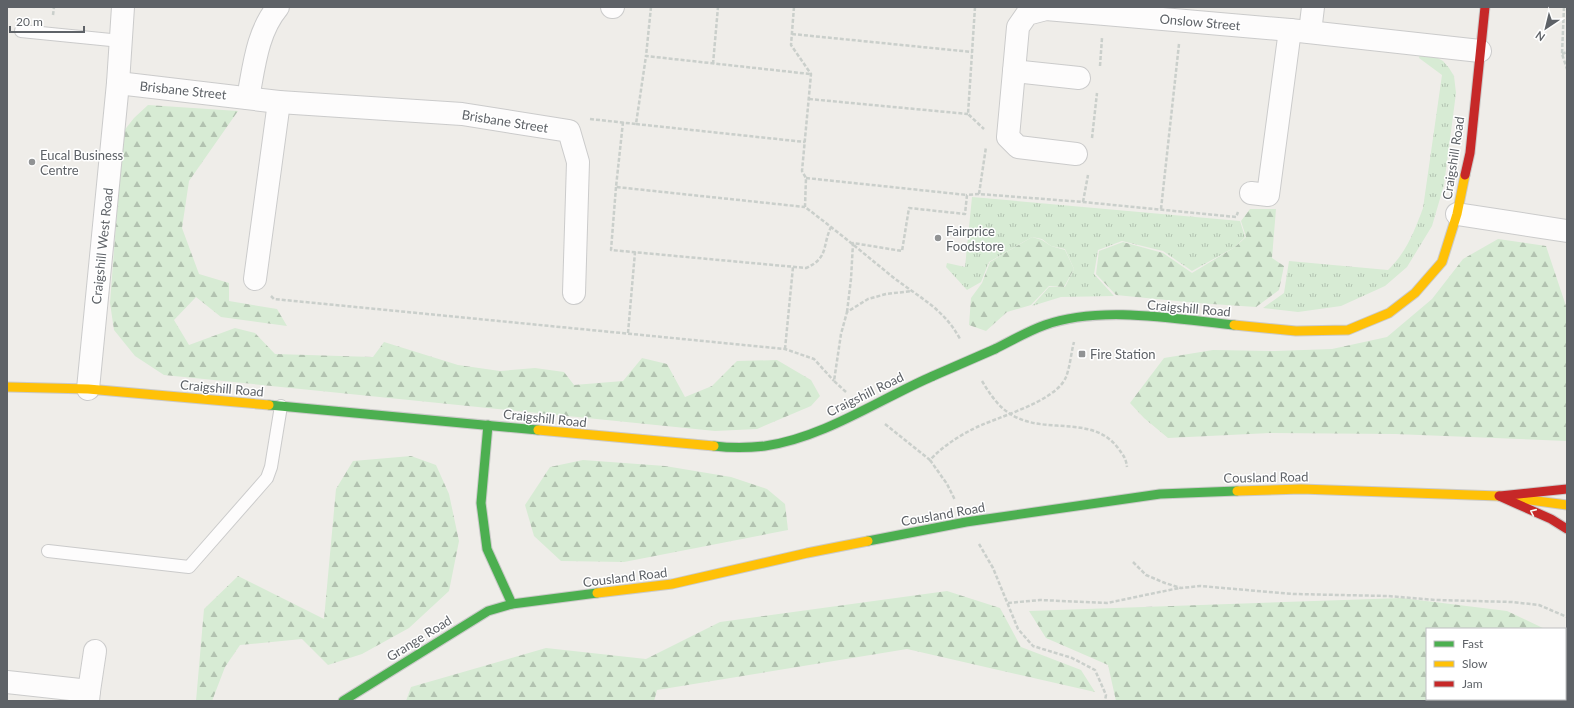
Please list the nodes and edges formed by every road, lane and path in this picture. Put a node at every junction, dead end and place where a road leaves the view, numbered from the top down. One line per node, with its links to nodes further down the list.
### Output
1 (123, 7): 15 (street, Craigshill West Road)
2 (278, 7): 28 (street)
3 (651, 7): 20 (path)
4 (718, 7): 21 (path)
5 (794, 7): 14 (path)
6 (975, 7): 16 (path)
7 (1313, 7): 13 (street)
8 (1485, 7): 17 (street, Craigshill Road)
9 (1564, 7): 19 (path)
10 (1105, 14): 11 (street, Onslow Street); 22 (path); 24 (street, Onslow Street)
11 (1181, 21): 13 (street, Onslow Street); 47 (path)
12 (21, 31): 15 (lane)
13 (1300, 31): 17 (street, Onslow Street); 43 (street)
14 (792, 34): 16 (path); 25 (path)
15 (121, 41): 27 (street, Craigshill West Road)
16 (972, 52): 31 (path)
17 (1480, 52): 48 (street, Craigshill Road)
18 (1567, 52): 19 (path)
19 (1562, 54): 23 (path)
20 (646, 56): 21 (path); 33 (path)
21 (713, 64): 25 (path)
22 (1099, 69)
23 (1567, 69)
24 (1014, 71): 26 (street); 38 (street, Onslow Street)
25 (811, 74): 29 (path)
26 (1088, 82): 38 (path)
27 (118, 83): 28 (street, Brisbane Street); 65 (street, Craigshill West Road)
28 (248, 98): 30 (street, Brisbane Street)
29 (809, 99): 31 (path); 37 (path)
30 (278, 102): 34 (street, Brisbane Street); 54 (street)
31 (968, 114): 35 (path)
32 (623, 122): 33 (path); 34 (path); 41 (path)
33 (636, 124): 37 (path)
34 (568, 131): 56 (street)
35 (988, 133)
36 (986, 140): 42 (path)
37 (805, 142): 40 (path)
38 (1084, 147)
39 (1088, 172): 45 (path)
40 (806, 178): 44 (path); 46 (path)
41 (616, 187): 46 (path); 52 (path)
42 (979, 194): 44 (path); 45 (path)
43 (1251, 194): 47 (path)
44 (967, 195): 51 (path)
45 (1083, 202): 47 (path)
46 (805, 207): 49 (path)
47 (1161, 209)
48 (1457, 214): 50 (street); 58 (street, Craigshill Road)
49 (831, 227): 51 (path); 53 (path)
50 (1567, 231)
51 (853, 243): 55 (path); 57 (path)
52 (635, 252): 53 (path); 59 (path)
53 (793, 267): 61 (path)
54 (254, 279): 59 (path)
55 (912, 291): 57 (path); 60 (path)
56 (574, 293)
57 (847, 312): 63 (path)
58 (1080, 317): 67 (street, Craigshill Road, bridge); 68 (path)
59 (628, 333): 61 (path)
60 (961, 340)
61 (786, 349): 63 (path)
62 (980, 376): 68 (path)
63 (834, 380): 67 (path)
64 (7, 387): 65 (street, Craigshill Road)
65 (88, 389): 66 (street, Craigshill Road)
66 (281, 406): 69 (street, Craigshill Road); 77 (lane)
67 (865, 409): 69 (street, Craigshill Road); 70 (path)
68 (1010, 414): 70 (path); 71 (path)
69 (488, 425): 80 (street)
70 (930, 460): 75 (path)
71 (1127, 467)
72 (1567, 489): 73 (street)
73 (1499, 496): 74 (street, Cousland Road); 75 (street, Cousland Road); 76 (street, one-way to 73)
74 (1567, 505)
75 (966, 522): 80 (street, Cousland Road); 81 (path)
76 (1567, 529)
77 (48, 551)
78 (1132, 562): 79 (path)
79 (1181, 588): 81 (path); 82 (path)
80 (512, 604): 86 (street, Grange Road)
81 (1008, 604): 87 (path)
82 (1567, 617)
83 (95, 651): 85 (street)
84 (7, 682): 85 (street)
85 (88, 696)
86 (343, 701)
87 (1105, 701)

